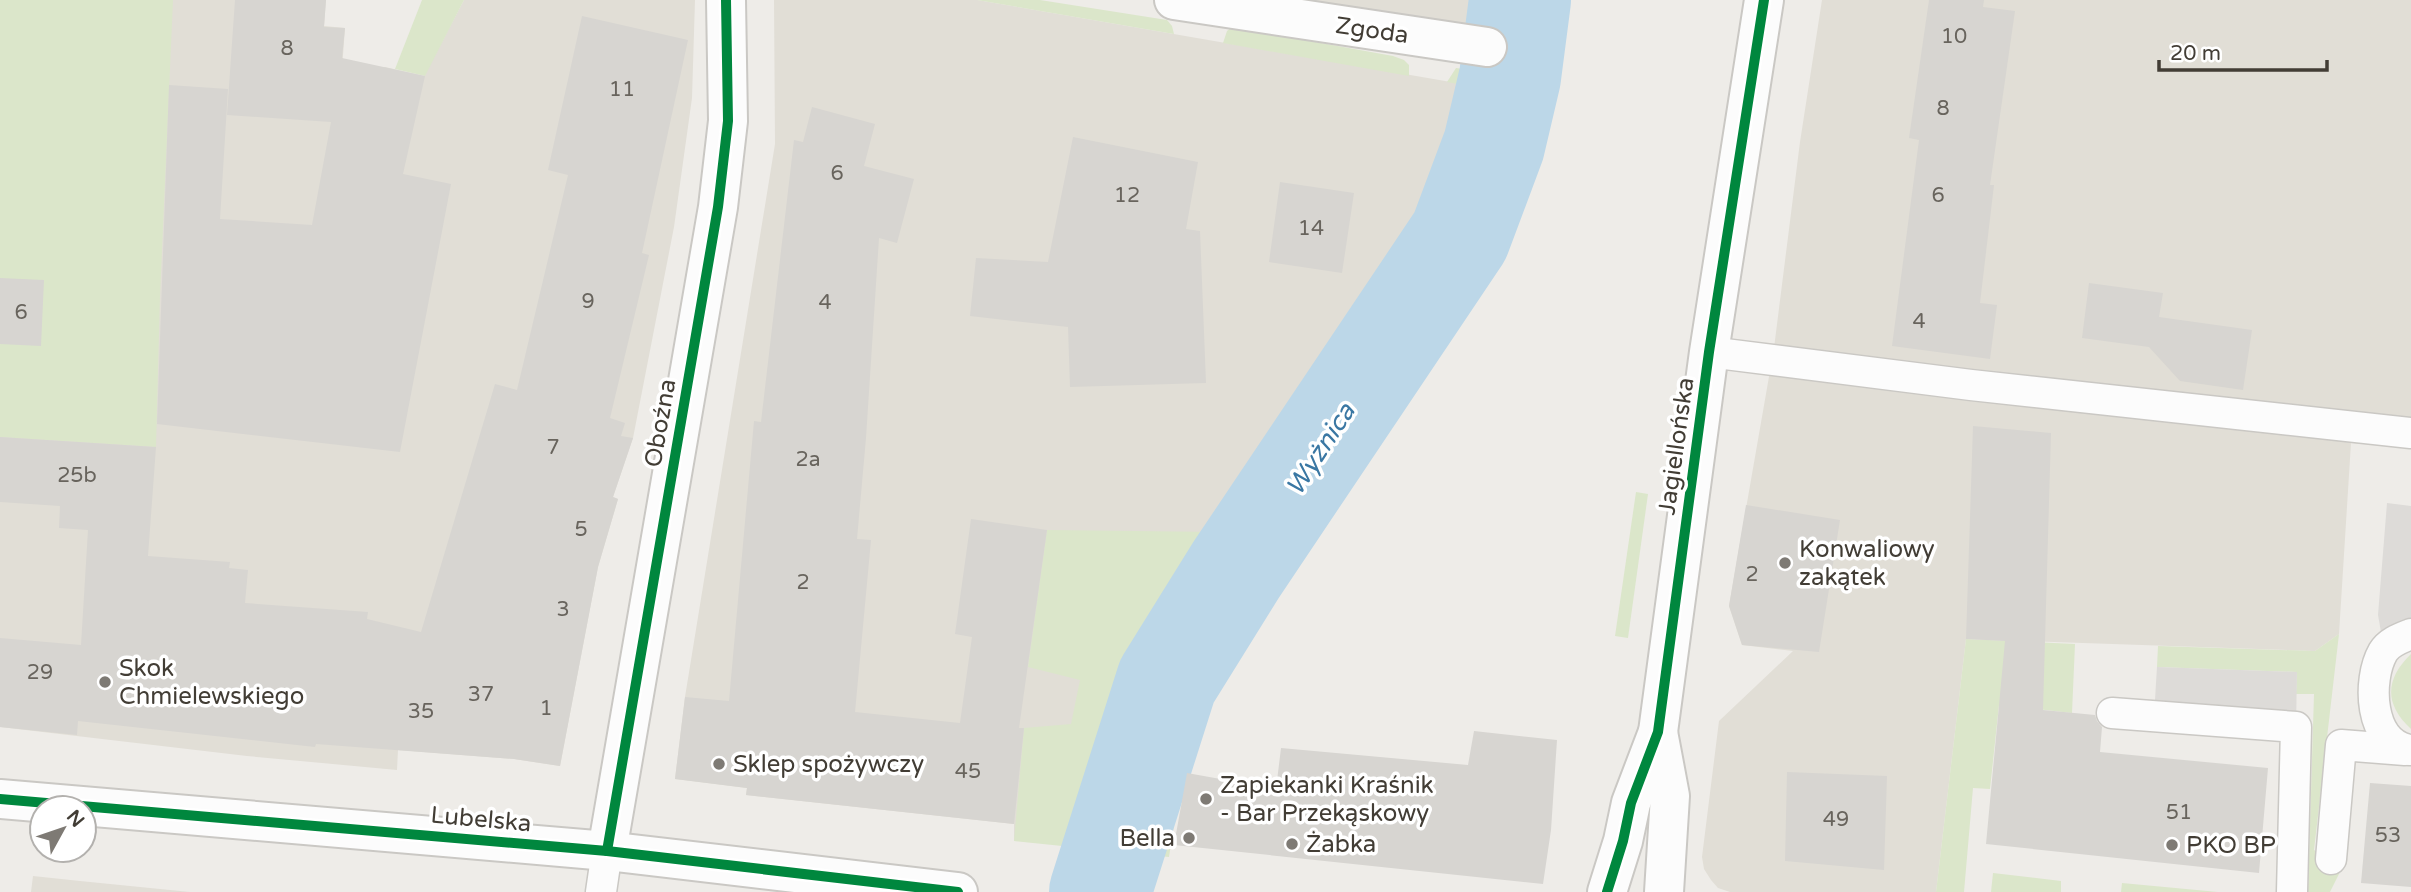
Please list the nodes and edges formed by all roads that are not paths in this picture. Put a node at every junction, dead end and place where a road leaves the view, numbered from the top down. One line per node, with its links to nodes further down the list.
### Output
1 (726, 0): 12 (street, Oboźna)
2 (1174, 0): 4 (street, Zgoda)
3 (1764, 0): 5 (street, Jagiellońska)
4 (1487, 47)
5 (1709, 352): 6 (lane); 9 (street, Jagiellońska)
6 (2411, 433)
7 (2411, 634): 10 (lane)
8 (2112, 713): 19 (lane)
9 (1658, 732): 17 (street, Jagiellońska); 18 (street, Jagiellońska)
10 (2408, 750): 13 (lane)
11 (0, 799): 12 (street, Lubelska)
12 (607, 851): 14 (street, Lubelska); 15 (lane)
13 (2330, 859)
14 (814, 883): 16 (street, Lubelska)
15 (601, 892)
16 (958, 892)
17 (1607, 892)
18 (1664, 892)
19 (2292, 892)

